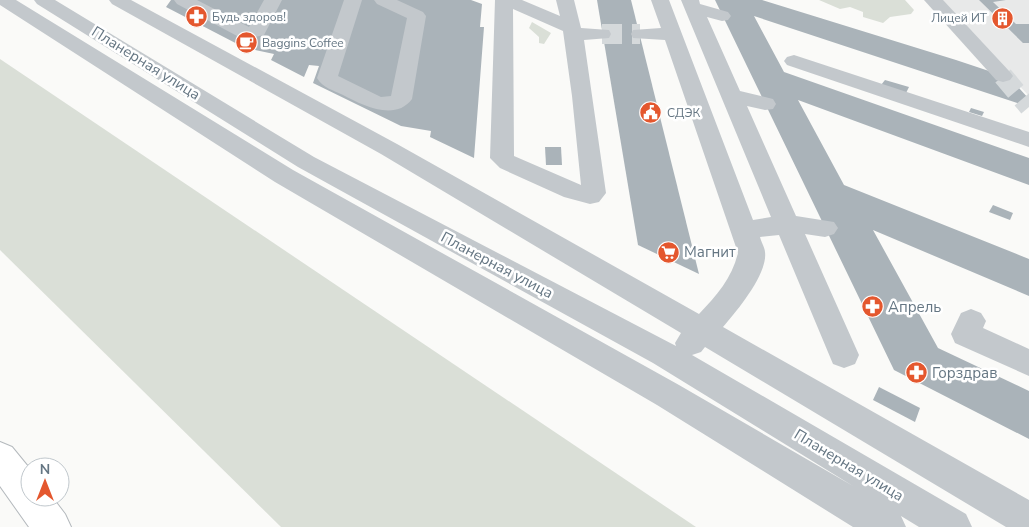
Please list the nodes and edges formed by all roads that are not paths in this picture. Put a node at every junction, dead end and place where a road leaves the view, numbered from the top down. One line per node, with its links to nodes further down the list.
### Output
1 (4, 0): 34 (street, Планерная улица)
2 (43, 0): 29 (street, Планерная улица)
3 (118, 0): 27 (street)
4 (183, 0): 5 (street)
5 (272, 0)
6 (352, 0): 7 (street)
7 (382, 0)
8 (506, 0): 14 (street); 14 (street)
9 (565, 0): 14 (street)
10 (660, 0): 17 (street)
11 (933, 0): 19 (street)
12 (692, 4): 13 (street); 20 (street)
13 (722, 16)
14 (573, 31): 15 (street)
15 (602, 34)
16 (640, 34): 17 (street)
17 (671, 34): 25 (street)
18 (794, 61): 22 (street)
19 (1003, 76)
20 (731, 95): 21 (street); 23 (street)
21 (765, 104)
22 (1029, 140)
23 (787, 224): 24 (street); 25 (street); 28 (street)
24 (825, 228)
25 (744, 231): 27 (street)
26 (971, 321): 30 (street)
27 (701, 330): 29 (street); 32 (street)
28 (844, 355)
29 (676, 361): 35 (street, Планерная улица)
30 (1029, 363)
31 (0, 458): 33 (highway)
32 (1029, 520)
33 (52, 527)
34 (887, 527)
35 (953, 527)

